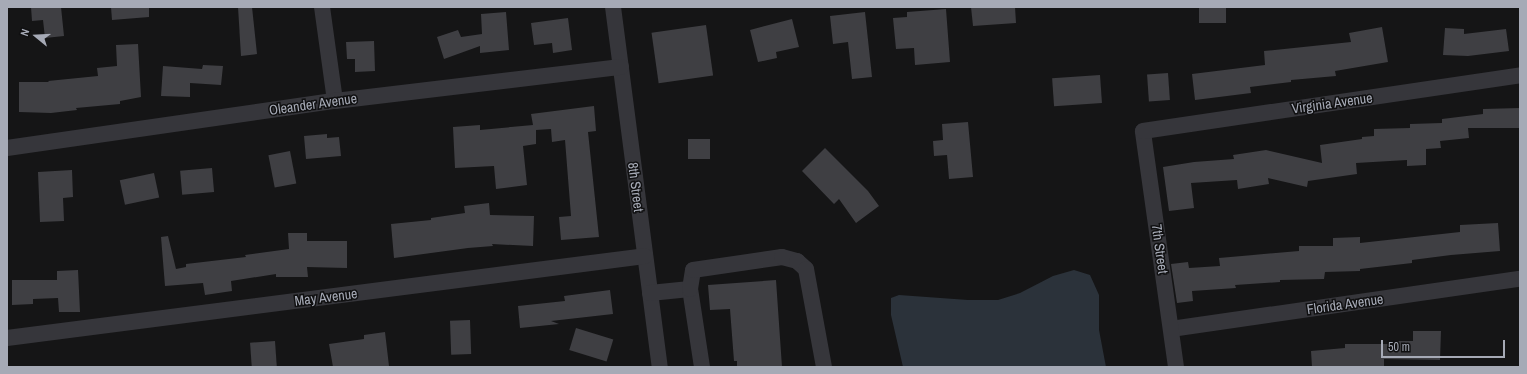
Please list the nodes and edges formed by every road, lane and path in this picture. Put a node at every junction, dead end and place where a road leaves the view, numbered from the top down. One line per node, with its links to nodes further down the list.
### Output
1 (322, 7): 5 (street)
2 (613, 7): 3 (street, 8th Street)
3 (621, 67): 5 (street, Oleander Avenue); 8 (street, 8th Street)
4 (1520, 75): 6 (street, Virginia Avenue)
5 (335, 101): 7 (street, Oleander Avenue)
6 (1143, 131): 12 (street, 7th Street)
7 (7, 148)
8 (645, 256): 11 (street, 8th Street); 13 (street, May Avenue)
9 (1520, 279): 12 (street, Florida Avenue)
10 (690, 289): 11 (street); 15 (street); 16 (street)
11 (650, 293): 14 (street, 8th Street)
12 (1171, 329): 17 (street, 7th Street)
13 (7, 338)
14 (660, 367)
15 (702, 367)
16 (824, 367)
17 (1176, 367)

